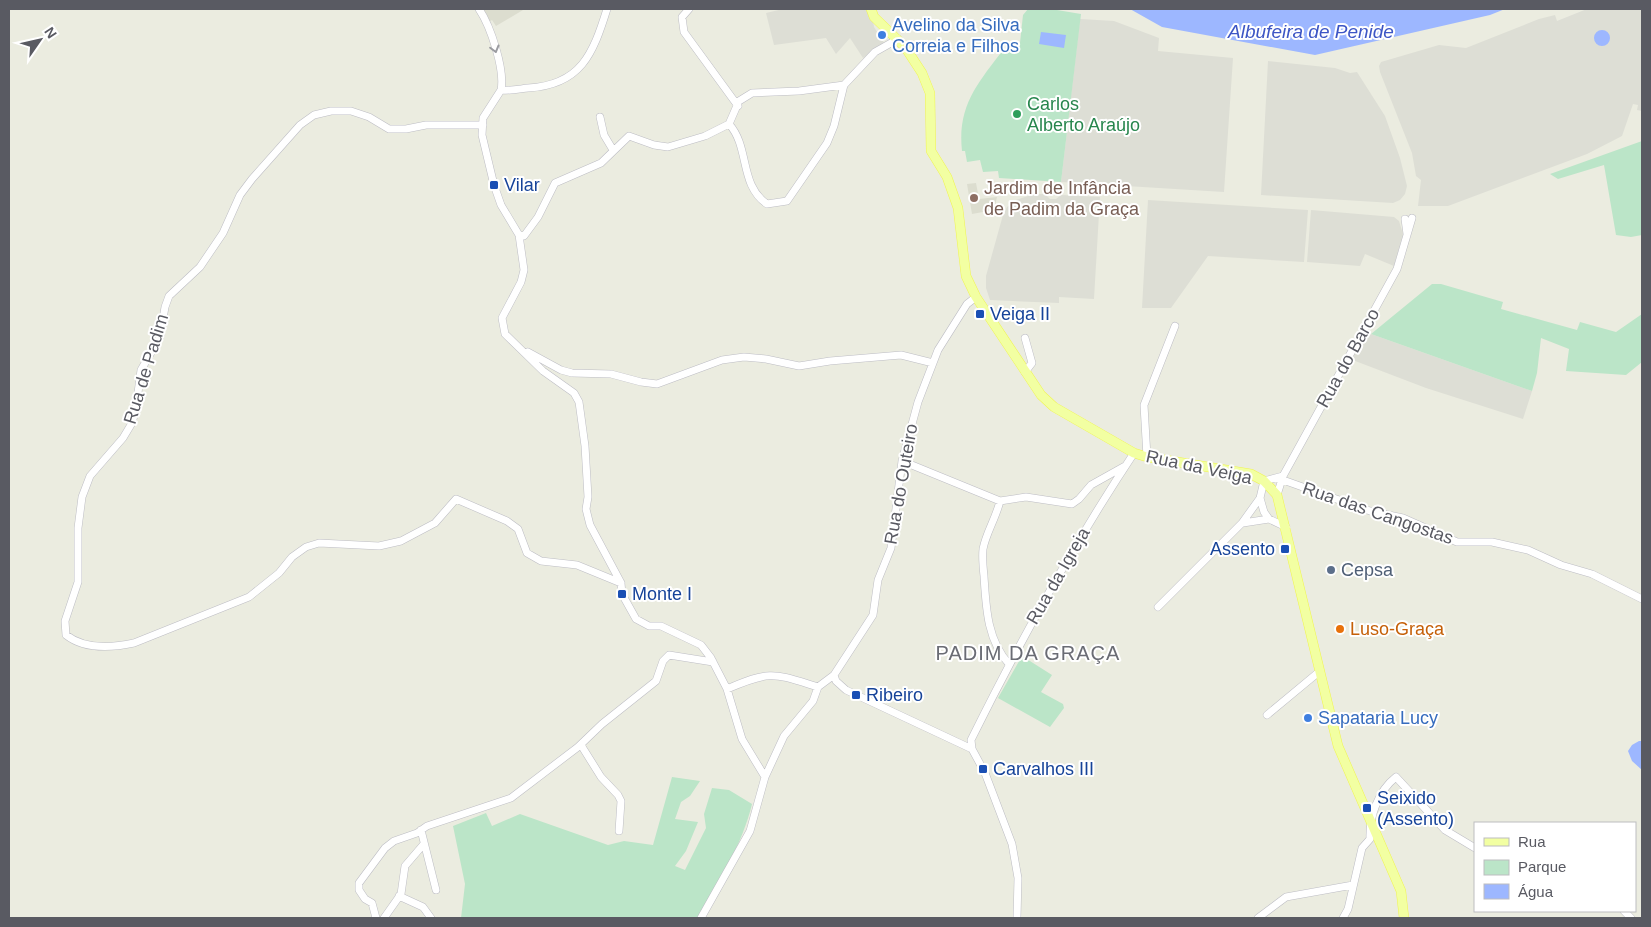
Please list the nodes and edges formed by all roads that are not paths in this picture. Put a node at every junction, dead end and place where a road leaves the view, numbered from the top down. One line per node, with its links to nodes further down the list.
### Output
1 (479, 9): 7 (street, one-way to 7)
2 (607, 9): 7 (street)
3 (689, 9): 8 (street)
4 (871, 9): 5 (main road, Rua da Veiga)
5 (898, 39): 6 (street); 15 (main road, Rua da Veiga)
6 (844, 85): 8 (street); 10 (street)
7 (501, 90): 11 (street)
8 (738, 106): 10 (street)
9 (600, 117): 12 (street)
10 (729, 124): 12 (street)
11 (482, 125): 14 (street); 33 (street, Rua de Padim)
12 (613, 150): 14 (street)
13 (1408, 219): 25 (street, Rua do Barco)
14 (519, 236): 18 (street)
15 (976, 297): 19 (street, Rua do Outeiro); 20 (main road, Rua da Veiga)
16 (1175, 326): 22 (street)
17 (1025, 338): 20 (street)
18 (519, 347): 19 (street); 33 (street)
19 (934, 363): 23 (street, Rua do Outeiro)
20 (1025, 372): 21 (main road, Rua da Veiga)
21 (1134, 453): 22 (main road, Rua da Veiga); 24 (street, Rua da Igreja)
22 (1147, 457): 26 (main road, Rua da Veiga)
23 (902, 461): 29 (street); 39 (street, Rua do Outeiro)
24 (1126, 466): 29 (street); 37 (street, Rua da Igreja)
25 (1283, 478): 26 (street); 27 (street, Rua do Barco); 34 (street, Rua das Cangostas)
26 (1264, 481): 27 (main road, Rua da Veiga); 28 (street)
27 (1277, 495): 32 (main road)
28 (1260, 498): 30 (street); 31 (street)
29 (1000, 501): 37 (street)
30 (1269, 519): 31 (street); 32 (street)
31 (1242, 523): 35 (street)
32 (1286, 527): 38 (main road)
33 (621, 583): 36 (street)
34 (1642, 599)
35 (1158, 607)
36 (713, 662): 41 (street); 43 (street)
37 (1009, 664): 44 (street, Rua da Igreja)
38 (1320, 671): 42 (street); 46 (main road)
39 (834, 674): 40 (street, Rua do Outeiro); 44 (street)
40 (818, 687): 41 (street); 45 (street)
41 (727, 689): 45 (street)
42 (1267, 715)
43 (581, 745): 47 (street); 48 (street)
44 (972, 749): 58 (street)
45 (765, 777): 57 (street)
46 (1369, 822): 50 (street); 51 (street); 61 (main road)
47 (422, 830): 49 (street); 54 (street)
48 (619, 832)
49 (424, 846): 52 (street); 53 (street)
50 (1474, 847)
51 (1353, 885): 59 (street); 60 (street)
52 (436, 890)
53 (399, 896): 55 (street); 56 (street)
54 (376, 918)
55 (384, 918)
56 (431, 918)
57 (702, 918)
58 (1017, 918)
59 (1258, 918)
60 (1344, 918)
61 (1404, 918)

